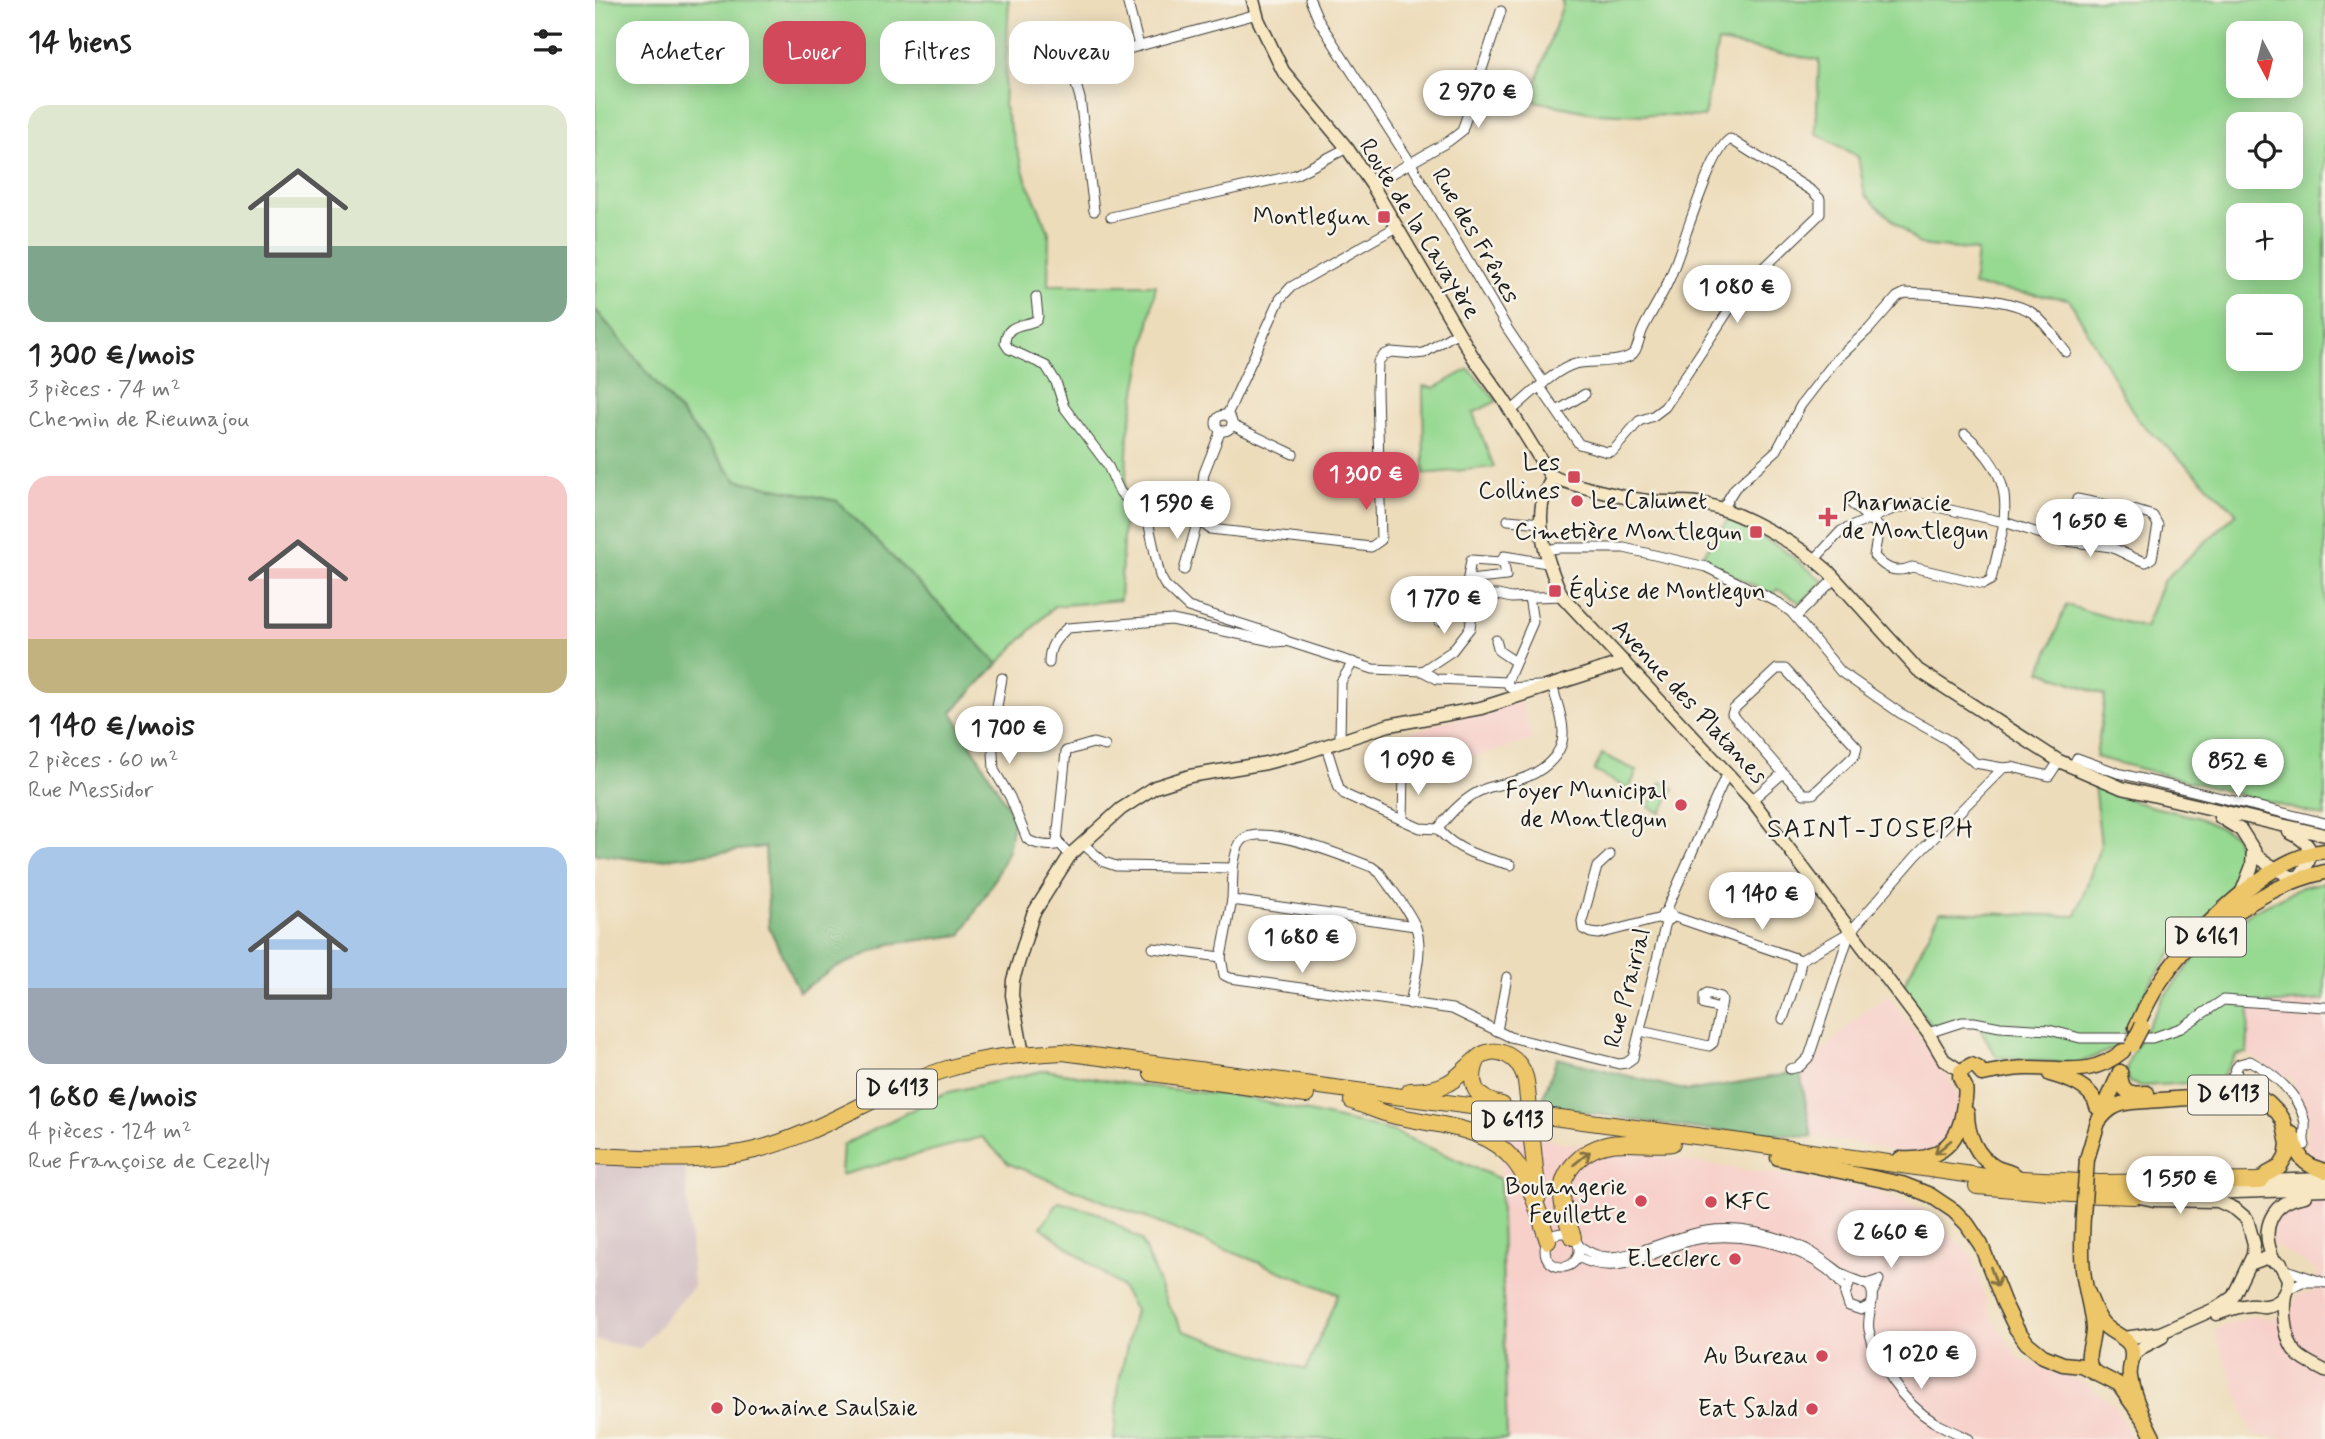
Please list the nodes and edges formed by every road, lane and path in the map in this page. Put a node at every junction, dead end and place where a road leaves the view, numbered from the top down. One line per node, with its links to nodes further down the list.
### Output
1 (1127, 0): 6 (street)
2 (1253, 0): 5 (street, Route de la Cavayère)
3 (1310, 0): 8 (street, Rue des Frênes)
4 (1501, 11): 8 (street)
5 (1257, 14): 6 (street); 7 (street, Route de la Cavayère)
6 (1139, 46): 10 (street)
7 (1347, 149): 9 (street, Route de la Cavayère); 11 (street)
8 (1410, 162): 9 (street); 16 (street, Rue des Frênes)
9 (1372, 185): 12 (street, Route de la Cavayère)
10 (1094, 211)
11 (1111, 217)
12 (1397, 227): 14 (street, Route de la Cavayère); 20 (street)
13 (1036, 298): 46 (street)
14 (1458, 332): 18 (street, Route de la Cavayère); 29 (street)
15 (2066, 352): 27 (street)
16 (1542, 385): 18 (street); 19 (street, Rue des Frênes); 19 (street, Rue des Frênes)
17 (1585, 394): 19 (street)
18 (1511, 411): 25 (street, Route de la Cavayère)
19 (1557, 411)
20 (1227, 415): 21 (street); 22 (street)
21 (1232, 425): 22 (street); 24 (street)
22 (1221, 430): 29 (street)
23 (1965, 434): 31 (street)
24 (1293, 454)
25 (1554, 477): 27 (street); 32 (street, Avenue des Platanes)
26 (1852, 504): 28 (street)
27 (1722, 509): 35 (street)
28 (1870, 518): 31 (street); 31 (street); 35 (street)
29 (1198, 520): 37 (street)
30 (1508, 520): 32 (street)
31 (2004, 522): 33 (street)
32 (1542, 523): 34 (street, Avenue des Platanes)
33 (2068, 541): 33 (street)
34 (1546, 556): 36 (street); 40 (street, Avenue des Platanes); 43 (street)
35 (1815, 559): 38 (street)
36 (1501, 562): 39 (street); 39 (street)
37 (1184, 570)
38 (1835, 578): 43 (street); 58 (street)
39 (1469, 580): 42 (street)
40 (1562, 596): 41 (street); 49 (street, Avenue des Platanes)
41 (1529, 597): 42 (street); 47 (street)
42 (1467, 599): 44 (street); 51 (street)
43 (1796, 617): 59 (street)
44 (1439, 621)
45 (1496, 640): 47 (street)
46 (1286, 641): 48 (street); 50 (street)
47 (1514, 661): 53 (street)
48 (1353, 662): 51 (street); 55 (street)
49 (1624, 662): 54 (street); 62 (street, Avenue des Platanes)
50 (1049, 663)
51 (1422, 671): 53 (street)
52 (1002, 678): 71 (street)
53 (1507, 682): 54 (street)
54 (1552, 685): 55 (street); 69 (street)
55 (1341, 741): 57 (street)
56 (1105, 746): 71 (street)
57 (1326, 746): 66 (street); 72 (street)
58 (2059, 761): 59 (street); 60 (street)
59 (2003, 768): 86 (street)
60 (2072, 768): 65 (street); 68 (street)
61 (1404, 772): 66 (street)
62 (1727, 773): 64 (street, Avenue des Platanes); 84 (street, Rue Prairial)
63 (1783, 773): 63 (street); 64 (street)
64 (1752, 800): 86 (street, Avenue des Platanes)
65 (2203, 809): 67 (street); 73 (street)
66 (1403, 820): 69 (street)
67 (2266, 822): 70 (street); 74 (street)
68 (2325, 824)
69 (1438, 829): 77 (street)
70 (2325, 835)
71 (1060, 844): 75 (street)
72 (1083, 844): 75 (street); 78 (street)
73 (2253, 849): 79 (street); 82 (street)
74 (2318, 852): 79 (main road, D 6161); 81 (street)
75 (1070, 855): 100 (street)
76 (1610, 855): 84 (street)
77 (1511, 865)
78 (1233, 868): 83 (street); 85 (street)
79 (2276, 869): 81 (street); 82 (main road, D 6161)
80 (2325, 872): 81 (main road, D 6161)
81 (2299, 877): 95 (main road, D 6161)
82 (2241, 894): 95 (main road, D 6161)
83 (1232, 901): 85 (street); 88 (street)
84 (1666, 917): 89 (street); 97 (street, Rue Prairial)
85 (1415, 926): 91 (street)
86 (1850, 932): 89 (street); 98 (street, Avenue des Platanes); 103 (street)
87 (1153, 948): 88 (street)
88 (1221, 957): 91 (street)
89 (1801, 960): 94 (street)
90 (1507, 977): 96 (street)
91 (1410, 1004): 96 (street)
92 (2325, 1007): 98 (street)
93 (1720, 1009): 97 (street)
94 (1783, 1018)
95 (2139, 1027): 99 (main road, D 6161)
96 (1497, 1031): 97 (street, Rue Prairial)
97 (1640, 1031)
98 (1928, 1033): 105 (street, Avenue des Platanes)
99 (2127, 1047): 102 (main road); 106 (main road, D 6161); 110 (main road, D 6161)
100 (1023, 1054): 104 (highway, D 6113); 115 (highway, D 6113)
101 (1478, 1058): 104 (highway); 111 (highway); 124 (highway, bridge)
102 (2028, 1068): 107 (main road); 110 (main road)
103 (1790, 1069)
104 (1206, 1070): 111 (highway, D 6113)
105 (1961, 1071): 107 (main road); 107 (main road)
106 (2120, 1072): 108 (main road, D 6113); 110 (main road, D 6161)
107 (1974, 1082): 112 (main road, D 6113, one-way to 112); 119 (main road, D 6113)
108 (2234, 1089): 110 (main road, D 6113); 114 (street); 118 (main road, D 6113); 121 (main road, D 6113)
109 (1352, 1101): 113 (highway, D 6113); 117 (highway, D 6113); 125 (highway)
110 (2097, 1115): 135 (main road, bridge)
111 (1587, 1122): 112 (highway, D 6113)
112 (1741, 1142): 119 (highway, D 6113)
113 (1672, 1143): 116 (highway, D 6113); 126 (highway, one-way to 113)
114 (2305, 1146)
115 (595, 1156)
116 (1778, 1158): 123 (highway, D 6113); 145 (main road, D 6113, one-way to 145)
117 (595, 1166)
118 (2325, 1171)
119 (2020, 1179): 121 (highway, D 6113)
120 (2325, 1180): 121 (street, D 6113)
121 (2260, 1181)
122 (2325, 1191): 123 (street, D 6113); 128 (street)
123 (2135, 1196): 129 (street)
124 (1541, 1207): 125 (highway); 126 (highway)
125 (1542, 1224): 126 (highway)
126 (1565, 1239): 127 (street); 127 (street); 133 (street)
127 (1578, 1256): 134 (street)
128 (2274, 1260): 129 (street); 130 (street)
129 (2250, 1264): 131 (street)
130 (2286, 1270): 132 (street); 136 (street)
131 (2241, 1282): 137 (street); 142 (street)
132 (2323, 1282): 136 (street)
133 (1866, 1286): 134 (street); 138 (street)
134 (1846, 1289): 139 (street)
135 (2087, 1291): 142 (main road); 143 (main road)
136 (2287, 1292): 137 (street); 141 (street)
137 (2261, 1305): 141 (street); 144 (street)
138 (1870, 1306): 139 (street); 140 (street)
139 (1857, 1310): 140 (street)
140 (1867, 1321): 149 (street)
141 (2286, 1322): 146 (street)
142 (2120, 1336): 143 (main road); 144 (main road)
143 (2092, 1342): 145 (main road)
144 (2131, 1362): 147 (main road); 148 (main road)
145 (2092, 1371): 147 (main road)
146 (2325, 1371)
147 (2107, 1379): 148 (main road)
148 (2144, 1420): 150 (main road)
149 (1969, 1439)
150 (2154, 1439)

